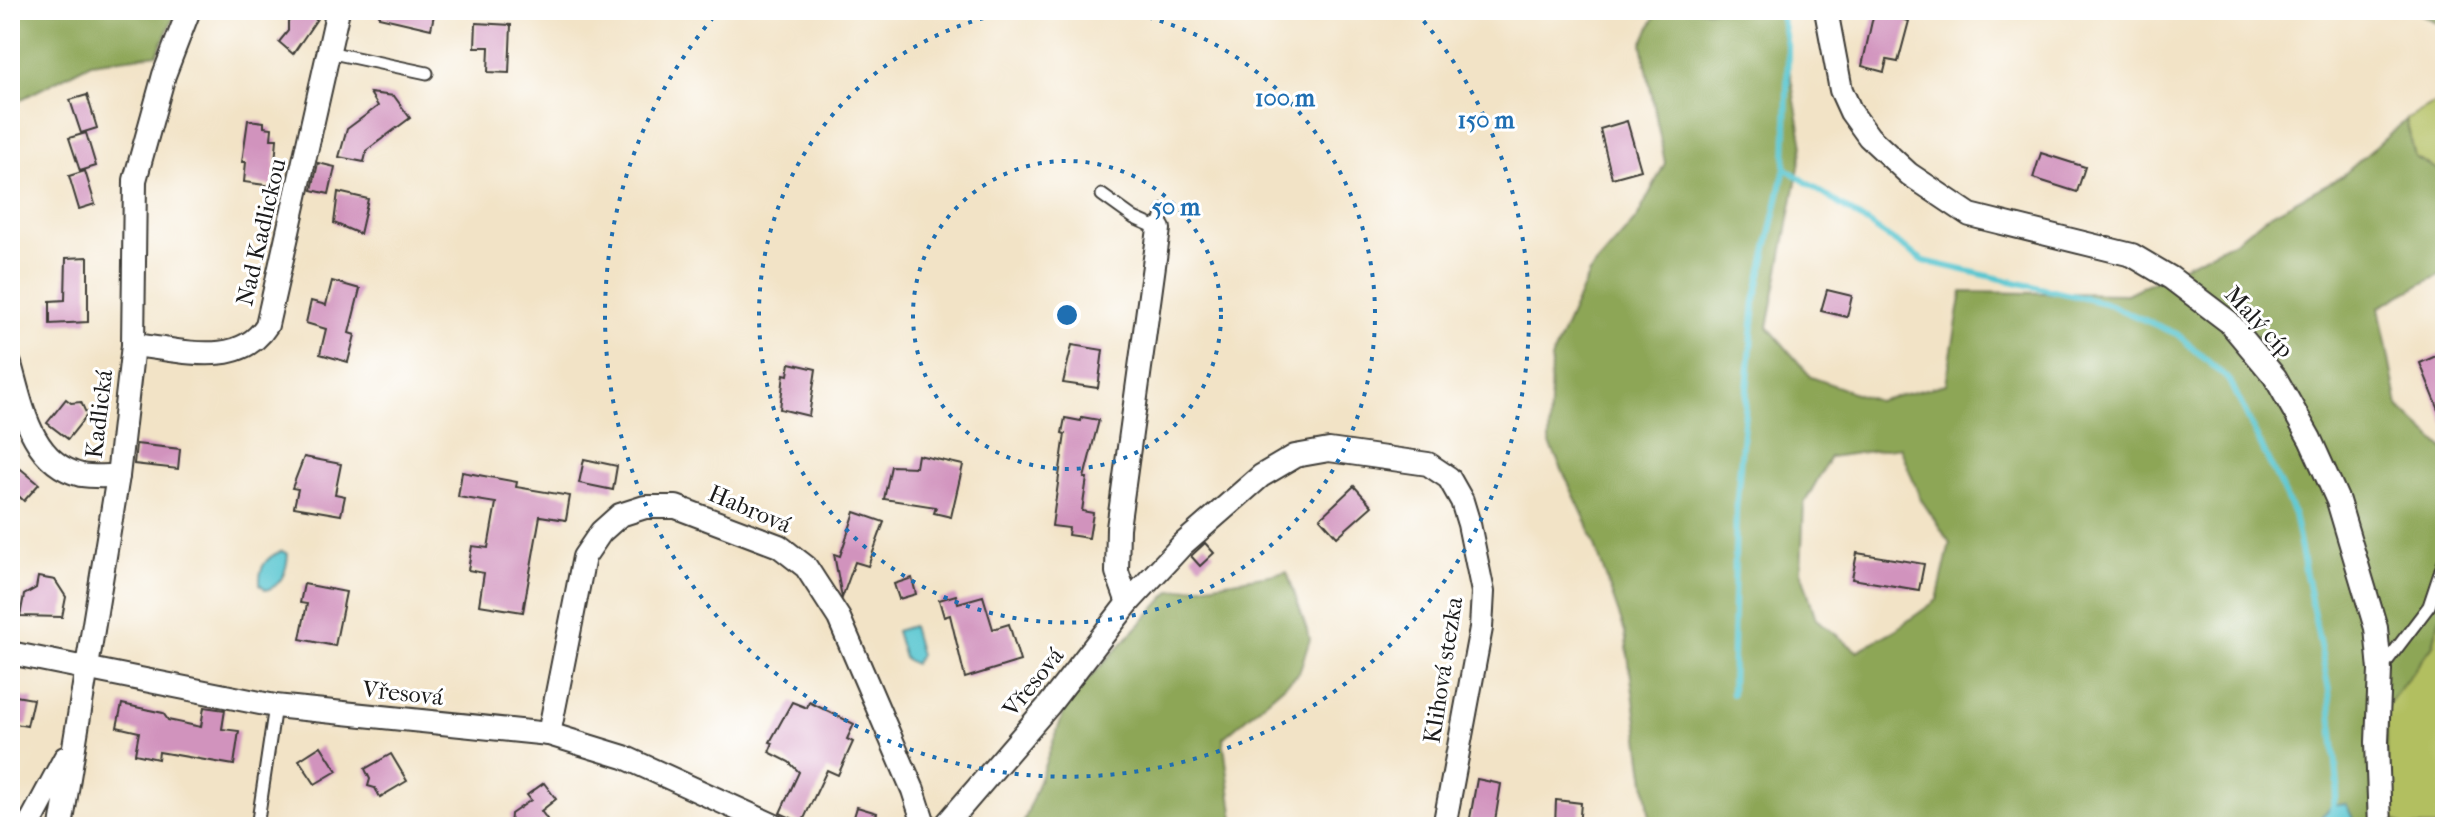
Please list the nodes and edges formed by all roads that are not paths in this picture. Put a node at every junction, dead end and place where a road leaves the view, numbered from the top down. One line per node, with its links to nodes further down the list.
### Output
1 (189, 10): 8 (street, Kadlická)
2 (338, 10): 4 (street, Nad Kadlickou)
3 (1826, 10): 15 (street, Malý cíp)
4 (328, 52): 5 (lane); 8 (street, Nad Kadlickou)
5 (427, 73)
6 (1102, 195): 7 (lane)
7 (1162, 220): 12 (street)
8 (133, 345): 10 (street, Kadlická)
9 (10, 364): 10 (street)
10 (118, 476): 14 (street, Kadlická)
11 (2445, 558): 15 (lane)
12 (1128, 603): 24 (street, Vřesová); 25 (street, Klihová stezka)
13 (10, 653): 14 (street, Vřesová)
14 (86, 669): 16 (street, Vřesová); 18 (street, Kadlická)
15 (2380, 670): 26 (street, Malý cíp)
16 (275, 706): 17 (street, Vřesová); 21 (lane)
17 (549, 734): 22 (street, Vřesová); 23 (street, Habrová)
18 (72, 745): 19 (street); 20 (street, Kadlická)
19 (28, 827)
20 (61, 827)
21 (257, 827)
22 (777, 827)
23 (925, 827)
24 (944, 827)
25 (1444, 827)
26 (2380, 827)

